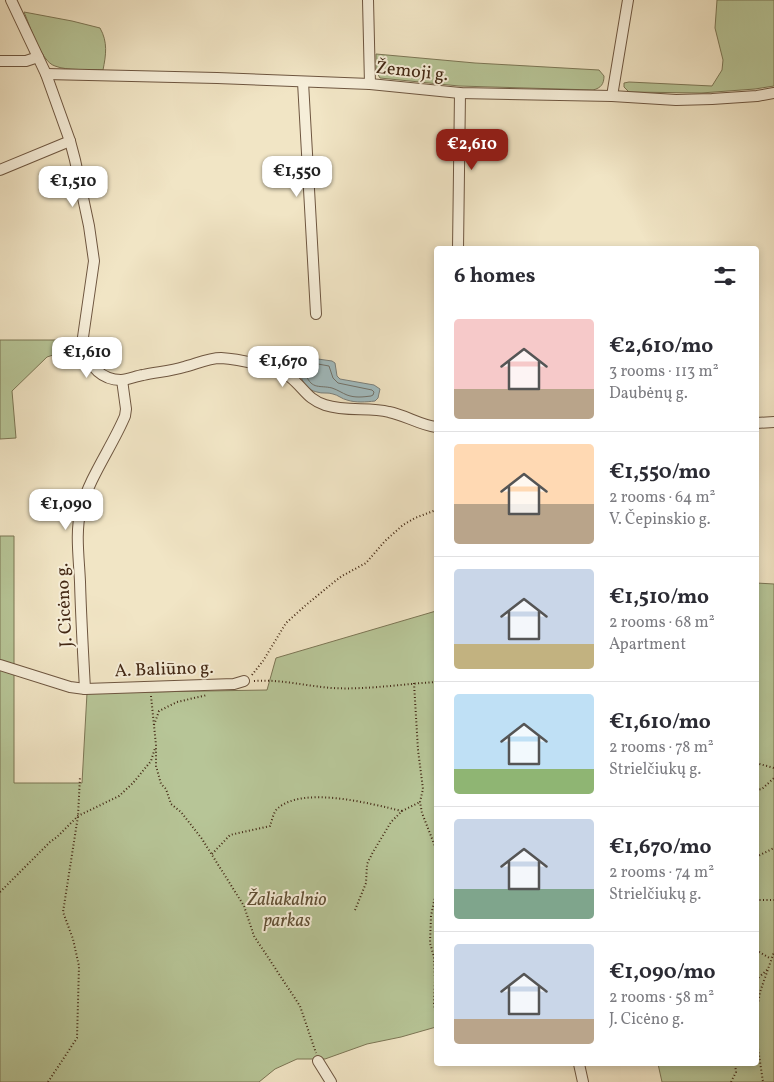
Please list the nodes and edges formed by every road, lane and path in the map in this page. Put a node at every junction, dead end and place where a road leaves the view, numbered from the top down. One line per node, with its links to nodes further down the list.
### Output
1 (11, 0): 4 (street)
2 (368, 0): 8 (street)
3 (628, 0): 11 (street)
4 (38, 57): 5 (street); 6 (street)
5 (0, 61)
6 (46, 74): 7 (street, Žemoji g.); 12 (street)
7 (303, 82): 8 (street, Žemoji g.); 15 (street)
8 (370, 84): 9 (street, Žemoji g.)
9 (460, 93): 11 (street, Žemoji g.); 14 (street)
10 (774, 93): 11 (street, Žemoji g.)
11 (612, 96)
12 (70, 141): 13 (street); 16 (street)
13 (0, 170)
14 (458, 246)
15 (316, 314)
16 (122, 380): 19 (street); 26 (street, J. Cicėno g.)
17 (774, 422): 18 (street)
18 (759, 423)
19 (434, 427)
20 (434, 511): 22 (path)
21 (0, 665): 26 (street, A. Baliūno g.)
22 (244, 681): 24 (path); 25 (street, A. Baliūno g.)
23 (434, 682): 24 (path)
24 (414, 683): 35 (path)
25 (150, 686): 26 (street, A. Baliūno g.); 28 (path)
26 (85, 689)
27 (209, 695): 28 (path)
28 (154, 726): 29 (path)
29 (156, 746): 37 (path); 40 (path)
30 (759, 764): 31 (path)
31 (774, 768)
32 (80, 777): 37 (path)
33 (774, 778): 34 (path)
34 (759, 790)
35 (420, 802): 36 (path); 38 (path)
36 (402, 811): 40 (path); 46 (path)
37 (78, 816): 42 (path); 58 (path)
38 (434, 843)
39 (774, 848): 41 (path)
40 (211, 854): 55 (path)
41 (759, 856)
42 (0, 892)
43 (759, 900): 44 (path)
44 (774, 900)
45 (434, 902): 49 (path)
46 (355, 910)
47 (759, 952): 50 (path)
48 (774, 952): 50 (path)
49 (434, 957)
50 (771, 959): 51 (path)
51 (769, 967): 52 (path); 53 (path)
52 (759, 977)
53 (759, 998)
54 (759, 1055): 62 (path)
55 (318, 1061): 59 (street)
56 (579, 1066): 60 (street)
57 (735, 1066): 61 (path)
58 (48, 1082)
59 (331, 1082)
60 (583, 1082)
61 (731, 1082)
62 (763, 1082)

